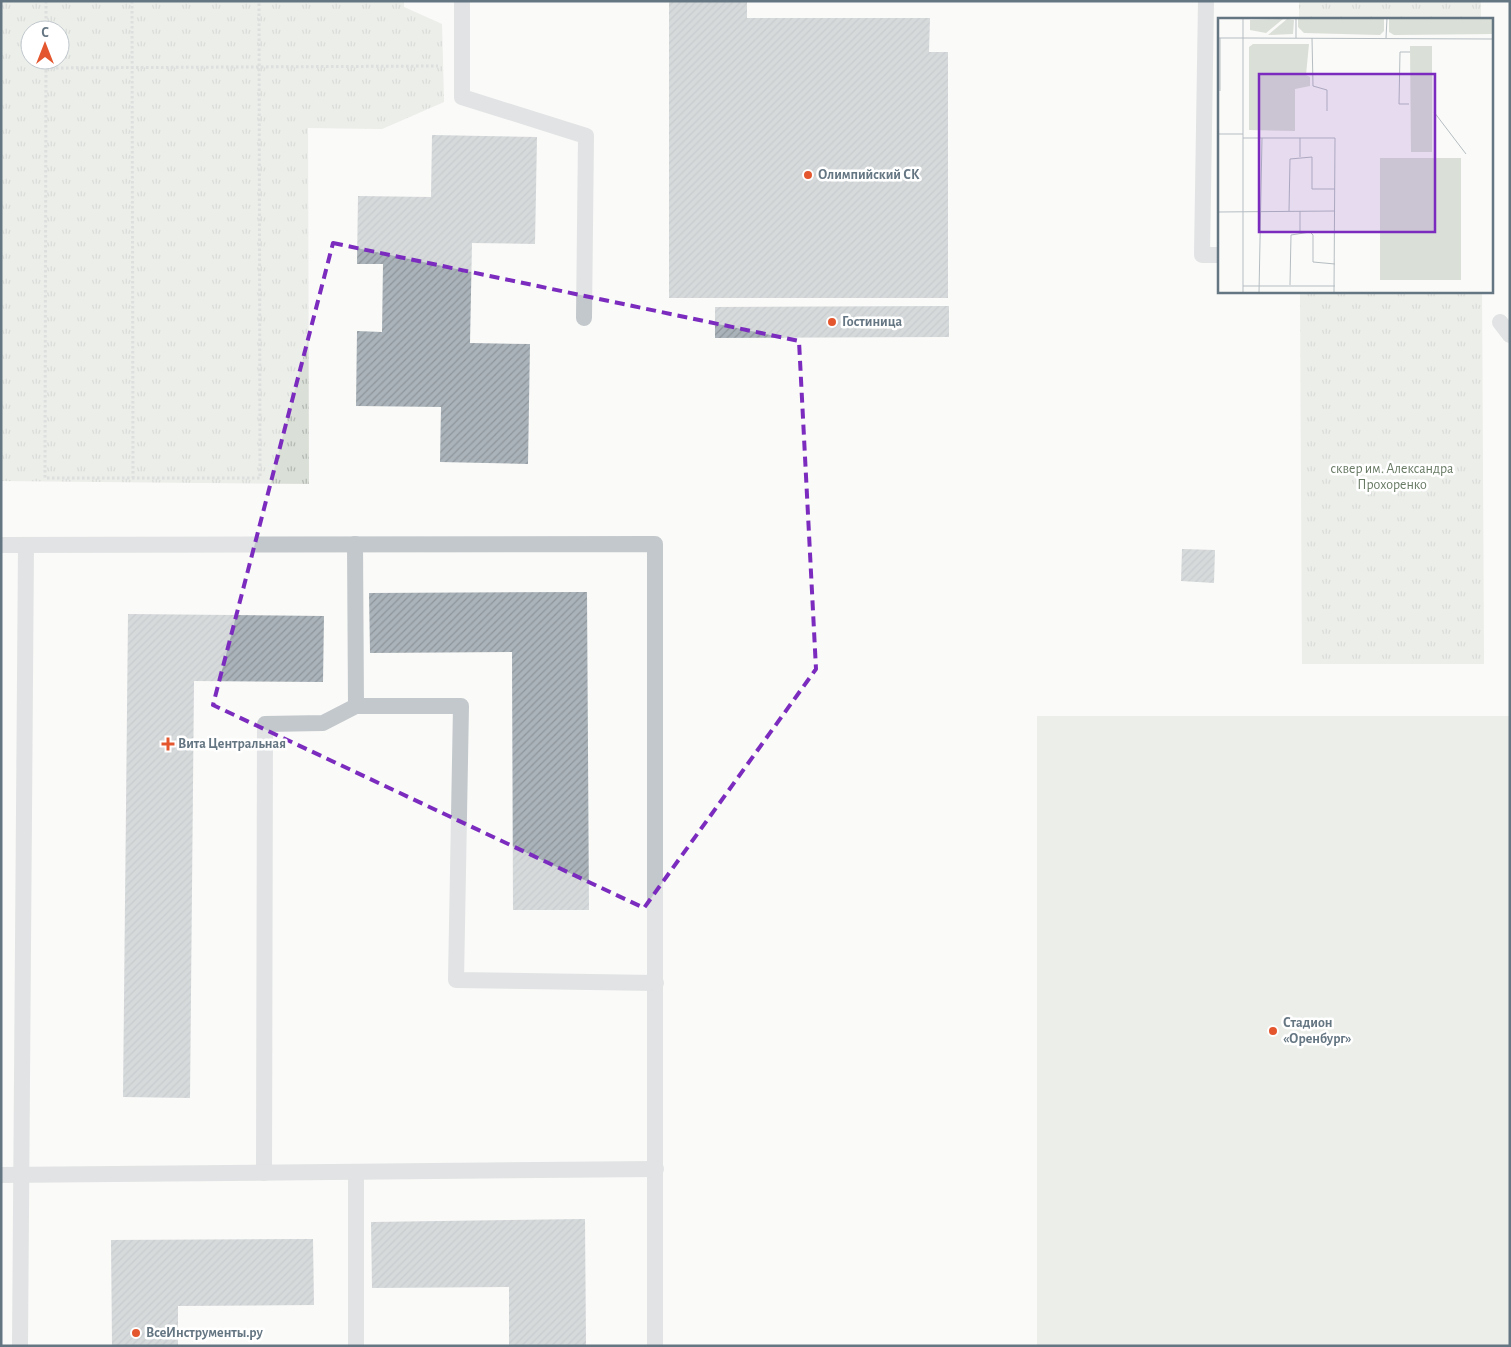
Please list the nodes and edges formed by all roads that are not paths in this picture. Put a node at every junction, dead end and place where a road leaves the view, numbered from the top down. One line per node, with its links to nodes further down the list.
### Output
1 (462, 1): 4 (lane)
2 (1206, 1): 3 (lane)
3 (1218, 255)
4 (584, 318)
5 (1500, 322): 6 (lane)
6 (1510, 335)
7 (355, 544): 9 (lane); 10 (lane); 11 (lane)
8 (1, 545): 9 (lane)
9 (26, 545): 16 (lane)
10 (356, 706): 11 (lane); 13 (lane)
11 (656, 983): 12 (lane)
12 (656, 1169): 14 (lane); 19 (lane)
13 (264, 1173): 14 (lane); 16 (lane)
14 (356, 1173): 18 (lane)
15 (1, 1175): 16 (lane)
16 (22, 1175): 17 (lane)
17 (20, 1346)
18 (356, 1346)
19 (655, 1346)

